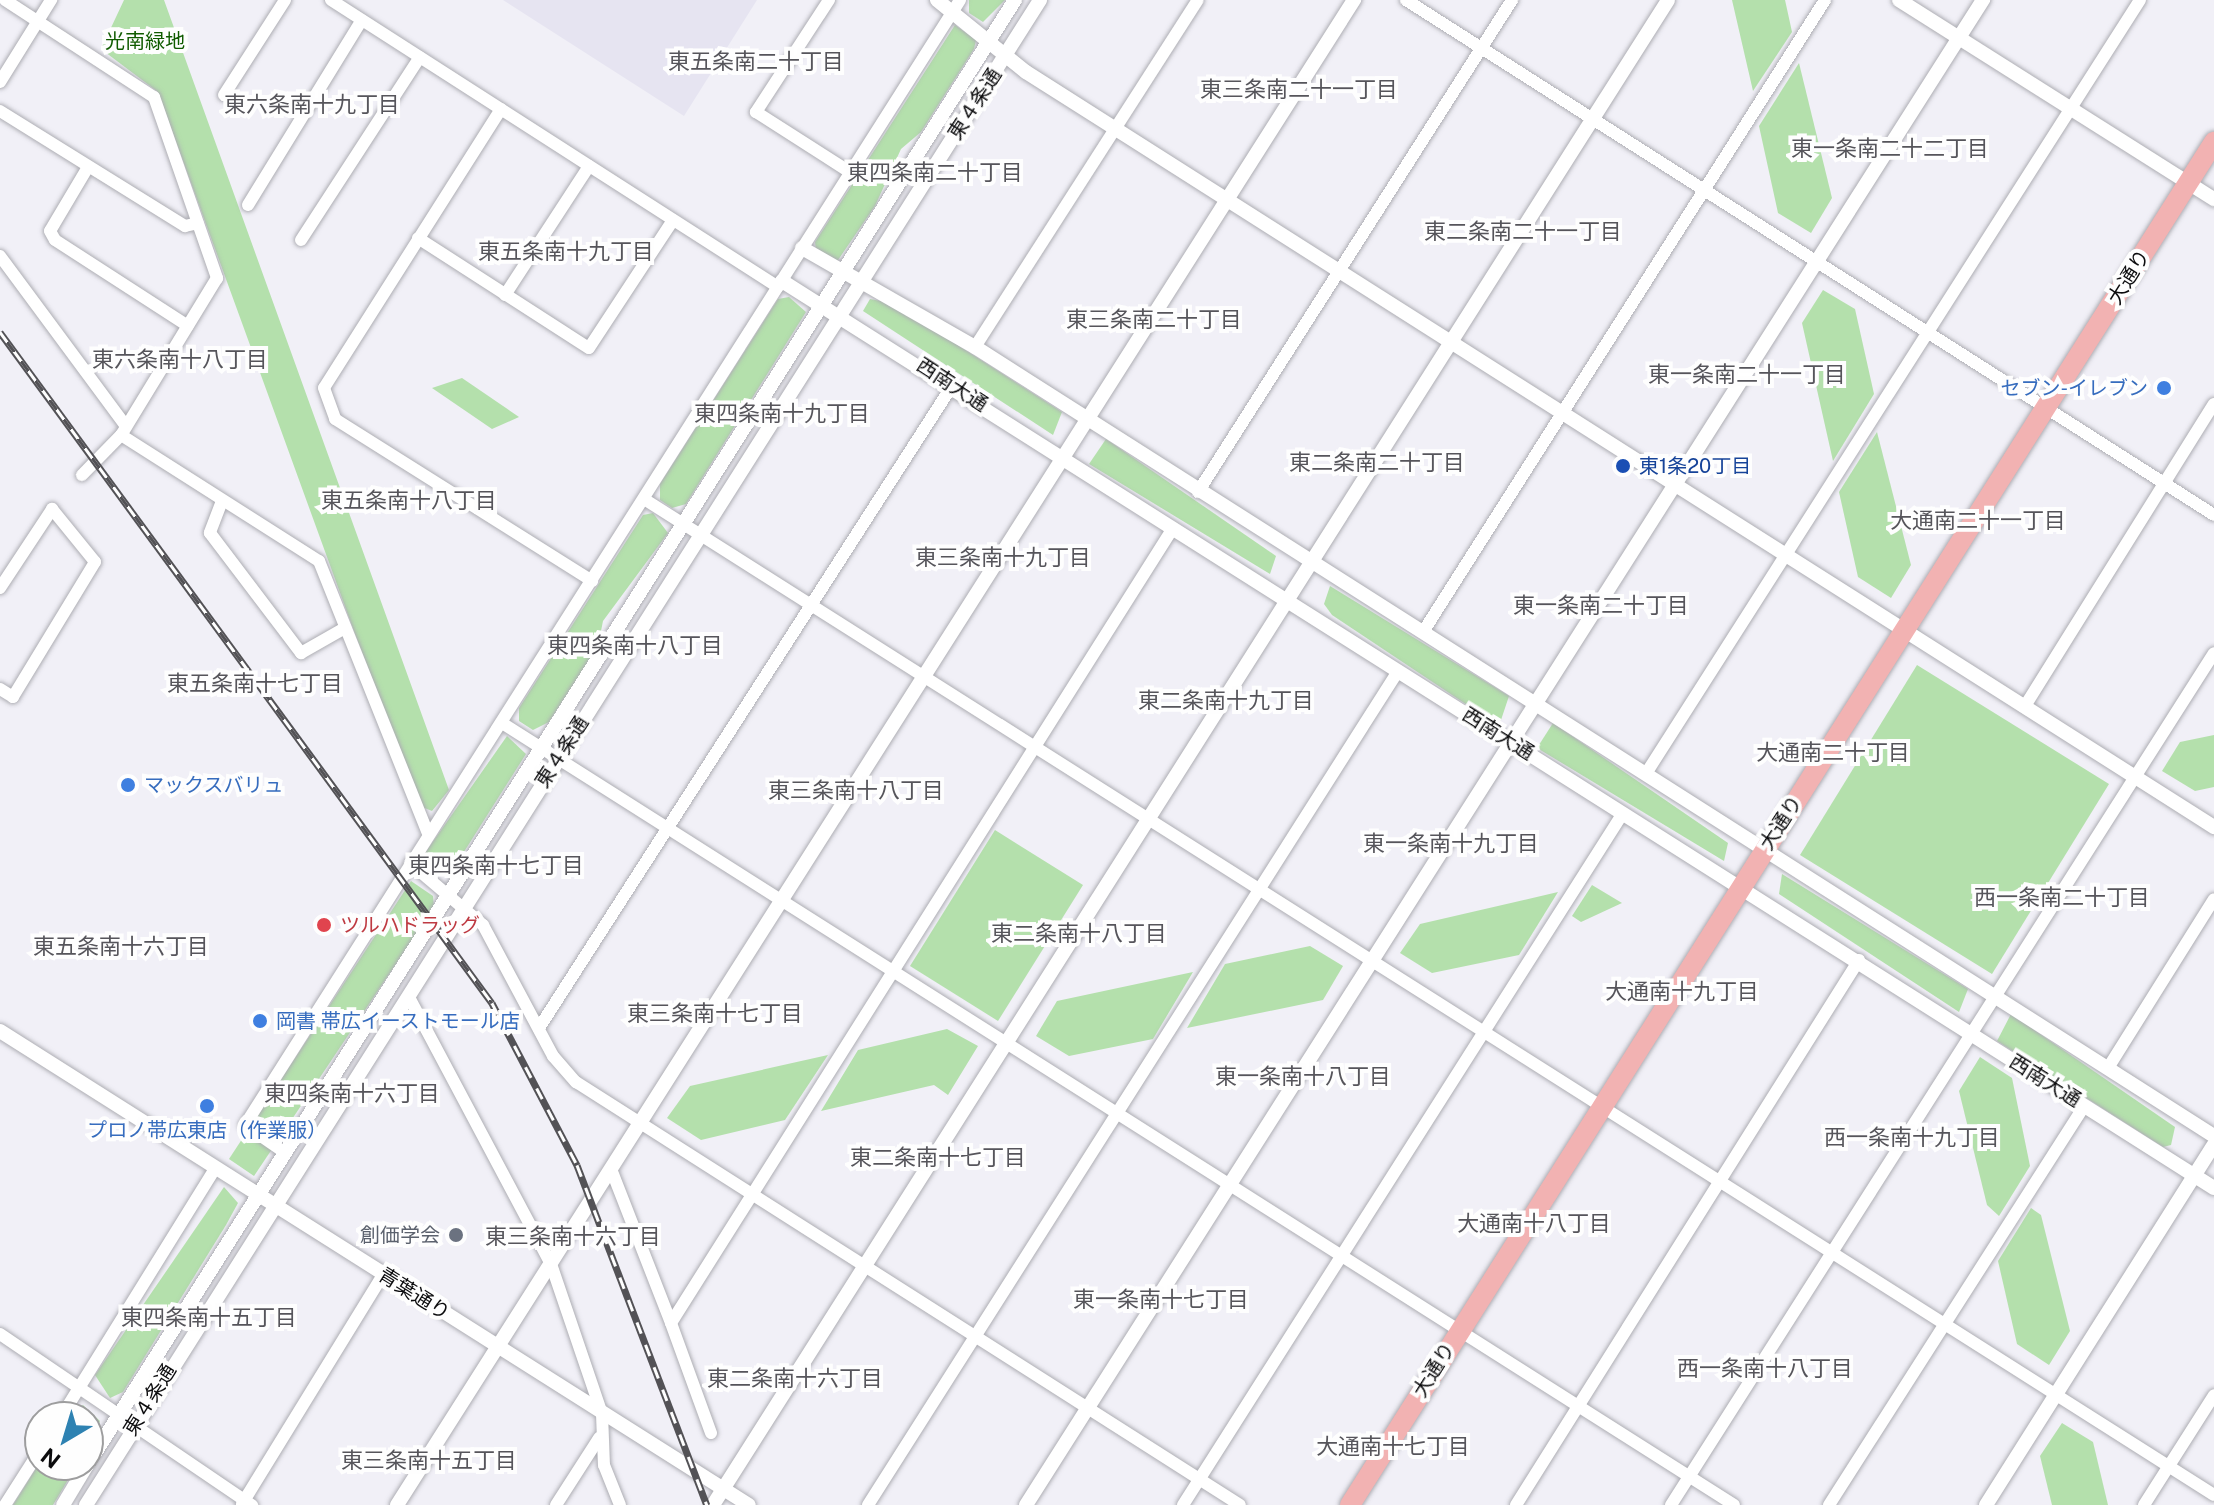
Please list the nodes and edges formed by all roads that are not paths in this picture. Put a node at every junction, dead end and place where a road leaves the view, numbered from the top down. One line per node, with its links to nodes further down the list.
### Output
1 (5, 0): 20 (street)
2 (51, 0): 20 (street)
3 (285, 0): 27 (street)
4 (331, 0): 19 (street)
5 (829, 0): 36 (street)
6 (937, 0): 18 (street)
7 (1015, 0): 22 (street, 東４条通)
8 (1040, 0): 24 (street, 東４条通)
9 (1198, 0): 32 (street)
10 (1354, 0): 40 (street)
11 (1406, 0): 23 (street)
12 (1512, 0): 23 (street)
13 (1668, 0): 31 (street)
14 (1825, 0): 38 (street)
15 (1899, 0): 21 (street)
16 (1983, 0): 21 (street)
17 (2140, 0): 29 (street)
18 (956, 6): 22 (street); 36 (street)
19 (362, 20): 25 (street); 41 (street)
20 (37, 21): 26 (street); 43 (street)
21 (1958, 39): 29 (street); 48 (street)
22 (988, 41): 24 (street); 50 (street, 東４条通)
23 (1482, 47): 31 (street); 49 (street)
24 (1006, 56): 32 (street); 51 (street, 東４条通)
25 (420, 57): 28 (street); 45 (street)
26 (0, 82)
27 (224, 95)
28 (501, 109): 34 (street); 44 (street)
29 (2071, 109): 37 (street); 57 (street)
30 (0, 111): 35 (street)
31 (1594, 118): 38 (street); 58 (street)
32 (1115, 130): 40 (street); 59 (street)
33 (2214, 142): 37 (highway, 大通り)
34 (589, 166): 42 (street); 53 (street)
35 (88, 167): 43 (street); 56 (street)
36 (850, 172): 46 (street)
37 (2189, 183): 39 (street); 62 (highway, 大通り)
38 (1706, 191): 48 (street); 63 (street)
39 (2214, 199)
40 (1227, 201): 49 (street); 64 (street)
41 (248, 205)
42 (673, 220): 52 (street); 53 (street)
43 (198, 223): 56 (street)
44 (418, 238): 53 (street); 79 (street)
45 (301, 240)
46 (802, 248): 50 (street); 52 (street)
47 (0, 256): 65 (street)
48 (1818, 261): 57 (street); 68 (street)
49 (1340, 272): 58 (street); 70 (street)
50 (843, 273): 51 (street); 54 (street, 東４条通)
51 (863, 280): 55 (street, 東４条通); 59 (street)
52 (780, 284): 54 (street, 西南大通); 71 (street)
53 (505, 295)
54 (824, 306): 55 (street, 西南大通); 74 (street, 東４条通)
55 (841, 314): 60 (street, 西南大通); 76 (street, 東４条通)
56 (188, 326): 65 (street)
57 (1928, 331): 62 (street); 77 (street)
58 (1450, 344): 63 (street); 78 (street)
59 (975, 347): 64 (street)
60 (952, 386): 66 (street, 西南大通); 82 (street)
61 (2214, 404): 69 (street)
62 (2046, 407): 69 (street); 84 (highway, 大通り)
63 (1562, 414): 68 (street); 85 (street)
64 (1087, 420): 66 (street); 70 (street)
65 (123, 431): 67 (street); 72 (street)
66 (1064, 456): 75 (street, 西南大通); 88 (street)
67 (82, 475)
68 (1675, 484): 77 (street); 90 (street)
69 (2163, 485): 73 (street); 91 (street)
70 (1198, 492): 78 (street)
71 (644, 499): 74 (street); 79 (street)
72 (222, 501): 83 (street); 83 (street)
73 (2214, 515)
74 (684, 524): 76 (street); 94 (street, 東４条通)
75 (1173, 528): 81 (street, 西南大通); 95 (street)
76 (700, 535): 82 (street); 96 (street, 東４条通)
77 (1786, 556): 84 (street); 97 (street)
78 (1311, 562): 81 (street); 85 (street)
79 (592, 581): 92 (street)
80 (0, 588): 89 (street)
81 (1287, 598): 87 (street, 西南大通); 100 (street)
82 (813, 607): 88 (street); 102 (street)
83 (345, 628): 103 (street)
84 (1904, 631): 91 (street); 104 (highway, 大通り)
85 (1423, 632): 90 (street)
86 (2214, 653): 98 (street)
87 (1398, 671): 93 (street, 西南大通); 107 (street)
88 (925, 676): 95 (street); 110 (street)
89 (0, 689)
90 (1536, 703): 93 (street); 97 (street)
91 (2025, 706): 98 (street)
92 (502, 723): 94 (street); 103 (street)
93 (1512, 742): 99 (street, 西南大通); 113 (street)
94 (542, 748): 96 (street); 108 (street, 東４条通)
95 (1037, 748): 100 (street); 114 (street)
96 (558, 758): 102 (street); 111 (street, 東４条通)
97 (1647, 772): 104 (street)
98 (2135, 777): 101 (street); 115 (street)
99 (1623, 813): 106 (street, 西南大通); 118 (street)
100 (1148, 818): 107 (street); 121 (street)
101 (2214, 827)
102 (672, 829): 110 (street); 117 (street)
103 (428, 834): 105 (street)
104 (1763, 850): 106 (highway, 大通り); 115 (street)
105 (410, 863): 108 (street); 129 (street)
106 (1742, 886): 112 (street, 西南大通); 123 (highway, 大通り)
107 (1260, 889): 113 (street); 125 (street)
108 (447, 897): 111 (street); 129 (street, 東４条通)
109 (2214, 899): 122 (street)
110 (783, 901): 114 (street); 126 (street)
111 (463, 908): 116 (street, 東４条通); 117 (street)
112 (1859, 960): 120 (street, 西南大通); 133 (street)
113 (1373, 961): 118 (street); 134 (street)
114 (894, 971): 121 (street); 137 (street)
115 (1995, 996): 120 (street); 122 (street)
116 (410, 999): 138 (street, 東４条通); 141 (street)
117 (539, 1028): 126 (street)
118 (1482, 1030): 123 (street); 140 (street)
119 (0, 1031): 130 (street, 青葉通り)
120 (1971, 1034): 124 (street, 西南大通); 139 (street)
121 (1005, 1042): 125 (street); 142 (street)
122 (2108, 1068): 127 (street)
123 (1601, 1106): 133 (street); 146 (highway, 大通り)
124 (2084, 1106): 132 (street, 西南大通); 145 (street)
125 (1116, 1112): 134 (street); 148 (street)
126 (639, 1124): 131 (street); 137 (street)
127 (2214, 1136)
128 (2214, 1145): 132 (street)
129 (284, 1152): 136 (street, 東４条通)
130 (215, 1169): 136 (street, 青葉通り); 150 (street)
131 (611, 1169): 141 (street); 144 (street)
132 (2195, 1175): 135 (street, 西南大通); 151 (street)
133 (1721, 1182): 139 (street); 155 (street)
134 (1231, 1184): 140 (street); 154 (street)
135 (2214, 1188)
136 (256, 1195): 138 (street, 青葉通り); 157 (street, 東４条通)
137 (752, 1195): 142 (street); 144 (street)
138 (273, 1205): 143 (street, 青葉通り); 158 (street, 東４条通)
139 (1832, 1254): 145 (street); 164 (street)
140 (1340, 1255): 146 (street); 165 (street)
141 (551, 1264): 149 (street); 156 (street)
142 (864, 1265): 148 (street); 167 (street)
143 (383, 1275): 149 (street, 青葉通り); 169 (street)
144 (671, 1323): 159 (street)
145 (1944, 1324): 151 (street); 186 (street)
146 (1459, 1330): 155 (street); 182 (highway, 大通り)
147 (0, 1334): 150 (street)
148 (975, 1335): 154 (street); 178 (street)
149 (499, 1347): 156 (street, 青葉通り); 173 (street)
150 (81, 1386): 153 (street); 157 (street)
151 (2056, 1395): 162 (street); 187 (street)
152 (2214, 1395): 162 (street)
153 (71, 1401)
154 (1087, 1406): 165 (street); 179 (street)
155 (1578, 1406): 164 (street); 183 (street)
156 (602, 1414): 161 (street); 167 (street, 青葉通り)
157 (115, 1418): 158 (street); 160 (street, 東４条通)
158 (133, 1428): 169 (street); 172 (street, 東４条通)
159 (711, 1433)
160 (104, 1437)
161 (599, 1438): 174 (street); 175 (street)
162 (2168, 1466): 168 (street); 188 (street)
163 (24, 1475): 170 (street)
164 (1689, 1476): 184 (street); 185 (street)
165 (1199, 1479): 180 (street); 181 (street)
166 (78, 1481): 171 (street, 東４条通)
167 (723, 1488): 176 (street); 177 (street, 青葉通り)
168 (2214, 1495)
169 (246, 1503)
170 (5, 1505)
171 (63, 1505)
172 (86, 1505)
173 (397, 1505)
174 (556, 1505)
175 (620, 1505)
176 (713, 1505)
177 (749, 1505)
178 (868, 1505)
179 (1026, 1505)
180 (1183, 1505)
181 (1240, 1505)
182 (1350, 1505)
183 (1516, 1505)
184 (1671, 1505)
185 (1734, 1505)
186 (1829, 1505)
187 (1986, 1505)
188 (2144, 1505)

